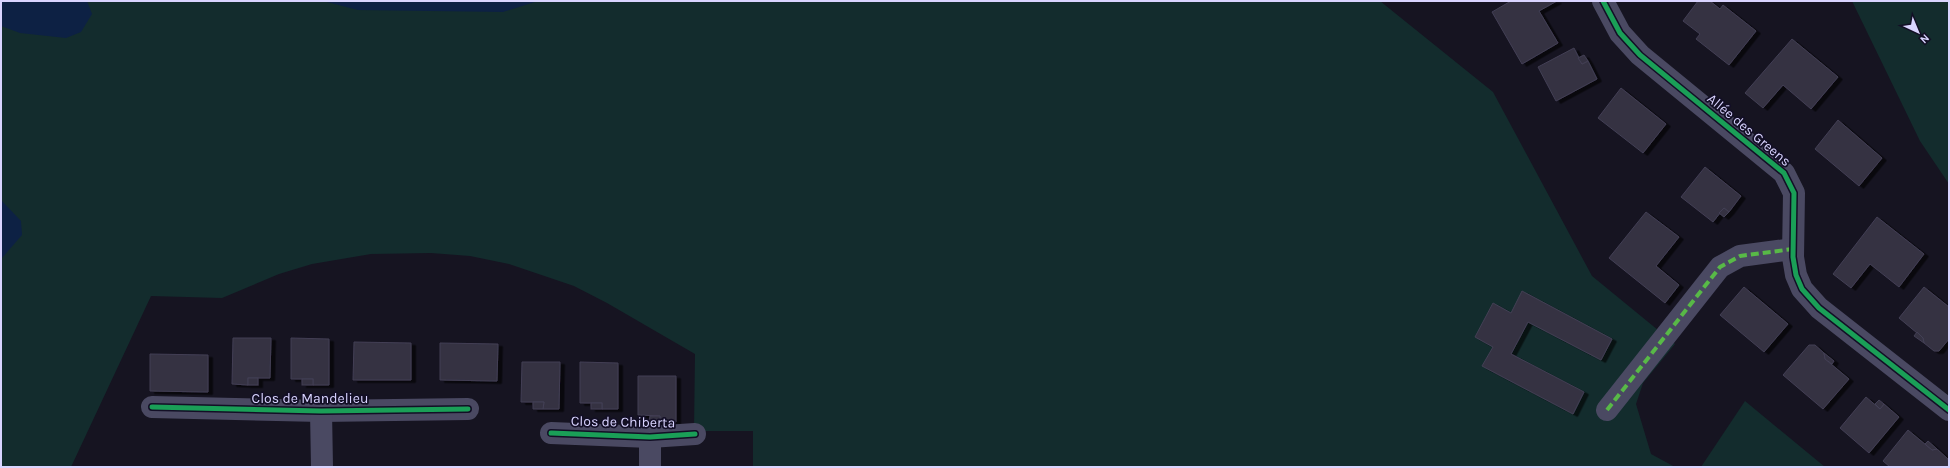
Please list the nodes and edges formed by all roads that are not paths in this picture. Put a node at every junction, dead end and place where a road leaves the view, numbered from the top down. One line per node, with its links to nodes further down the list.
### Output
1 (1603, 1): 2 (street, Allée des Greens)
2 (1793, 249): 5 (street); 6 (street, Allée des Greens)
3 (152, 407): 7 (street, Clos de Mandelieu)
4 (468, 409): 7 (street, Clos de Mandelieu)
5 (1607, 410)
6 (1949, 410)
7 (321, 411): 11 (street, Clos de Mandelieu)
8 (551, 433): 10 (street, Clos de Chiberta)
9 (695, 434): 10 (street, Clos de Chiberta)
10 (650, 437): 12 (street, Clos de Chiberta)
11 (322, 467)
12 (650, 467)

